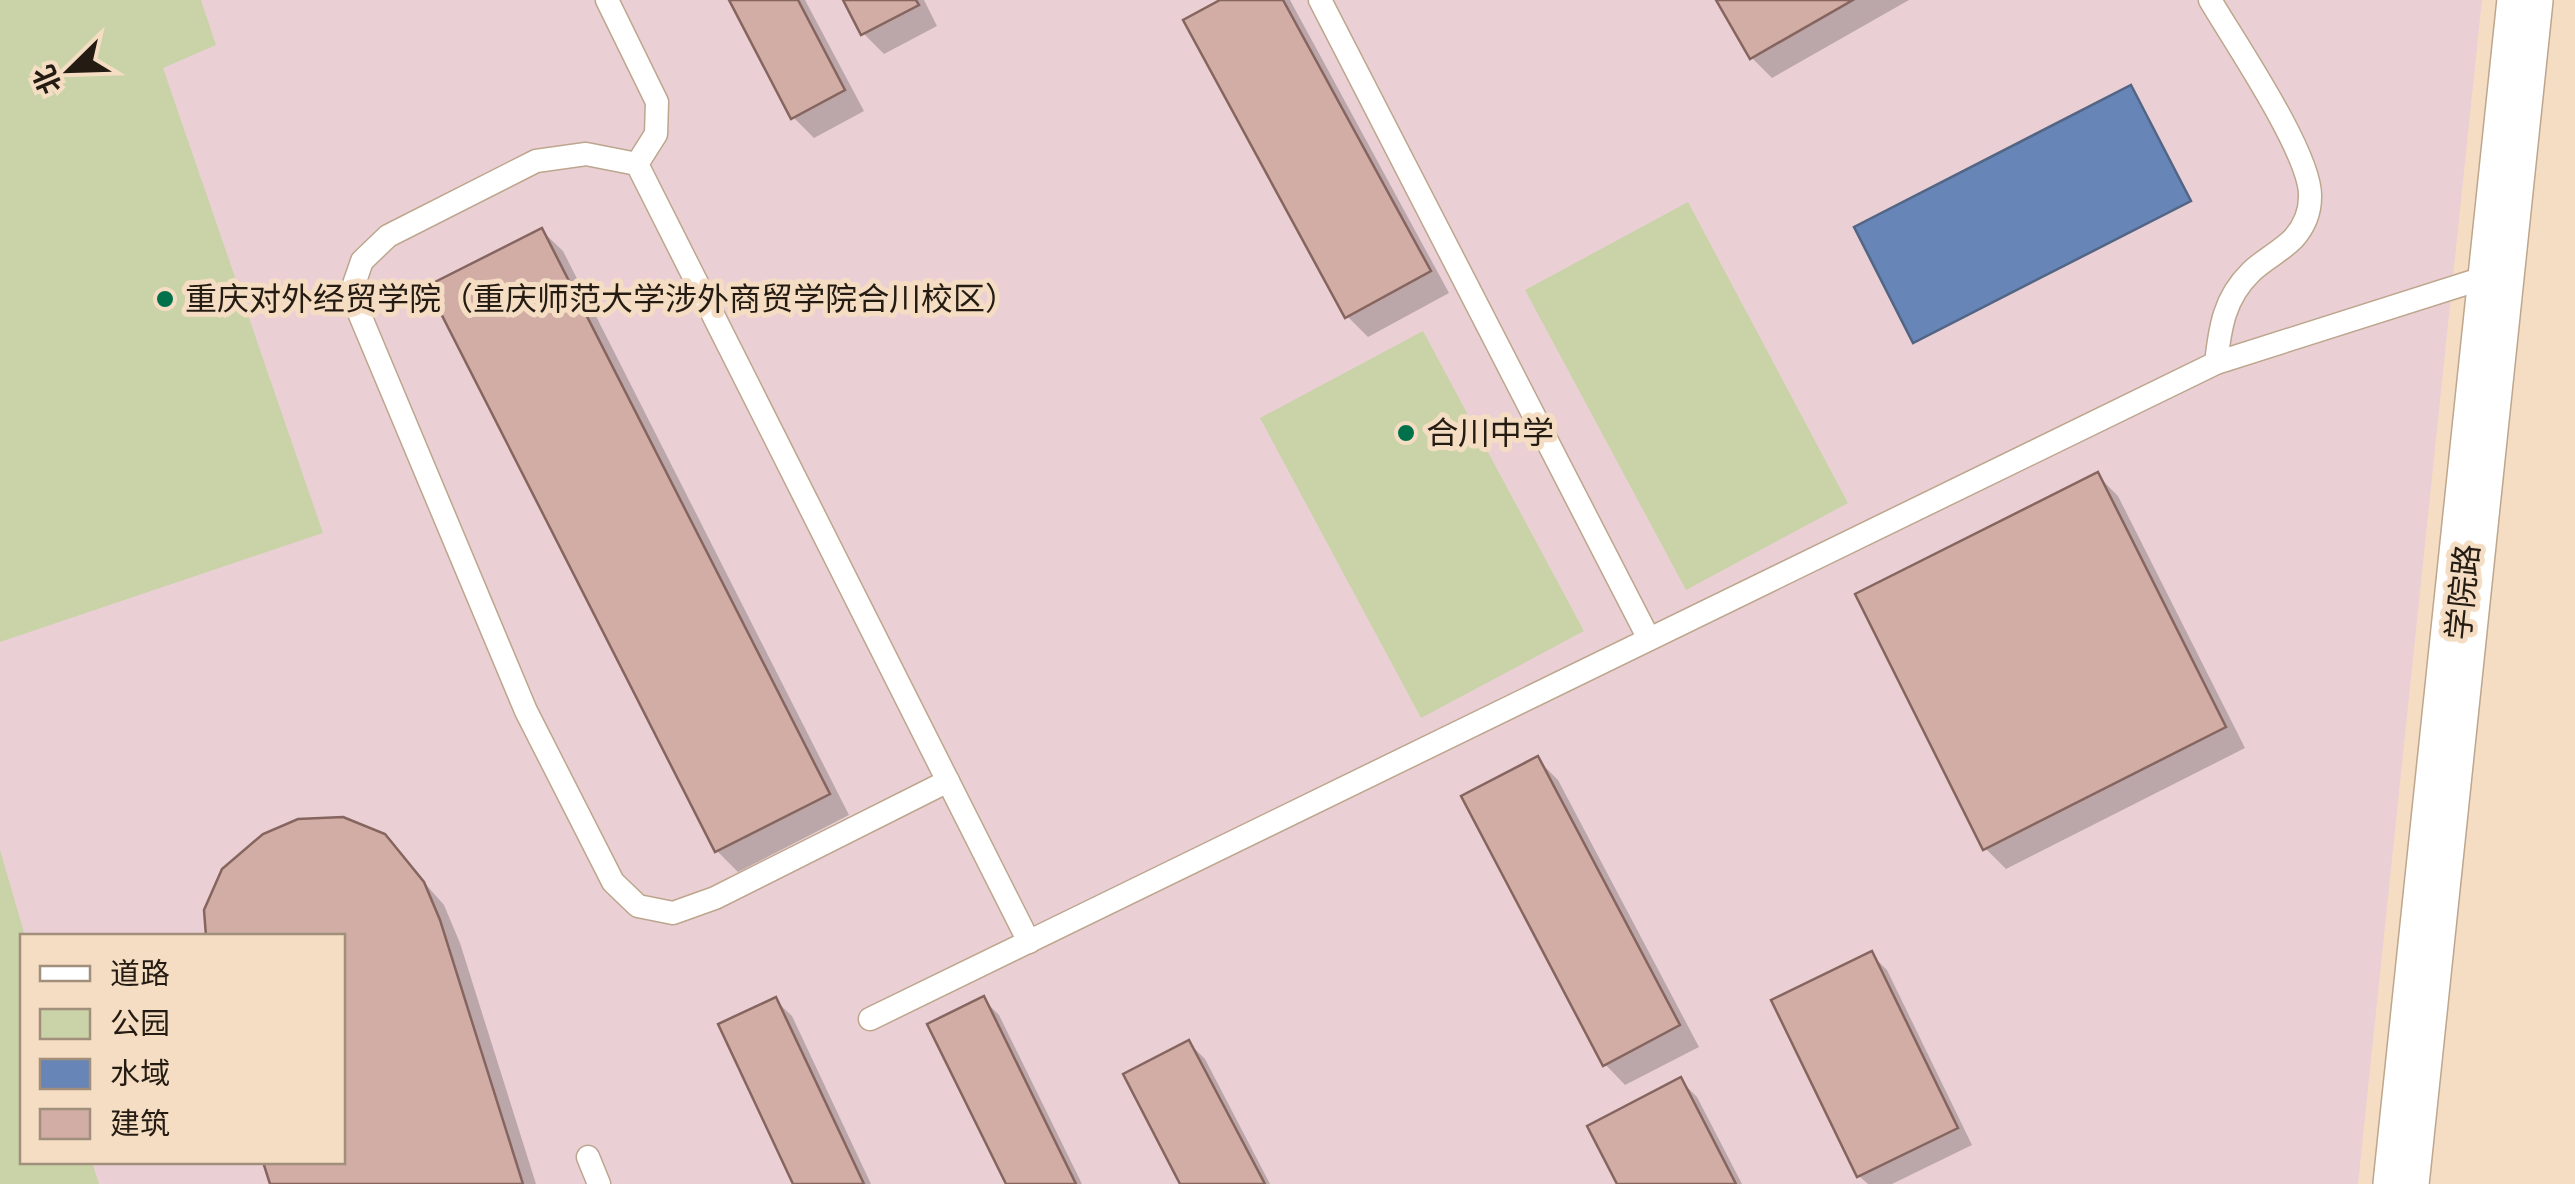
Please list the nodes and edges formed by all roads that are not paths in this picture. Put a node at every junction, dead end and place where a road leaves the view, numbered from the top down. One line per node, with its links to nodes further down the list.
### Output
1 (607, 0): 5 (lane)
2 (1320, 0): 8 (lane)
3 (2210, 0): 7 (lane)
4 (2525, 0): 6 (street, 学院路)
5 (637, 164): 9 (lane); 9 (lane)
6 (2496, 274): 7 (lane); 14 (street, 学院路)
7 (2216, 363): 8 (lane)
8 (1649, 640): 10 (lane)
9 (948, 782): 10 (lane)
10 (1028, 942): 11 (lane)
11 (870, 1019)
12 (588, 1157): 13 (lane)
13 (599, 1184)
14 (2401, 1184)

